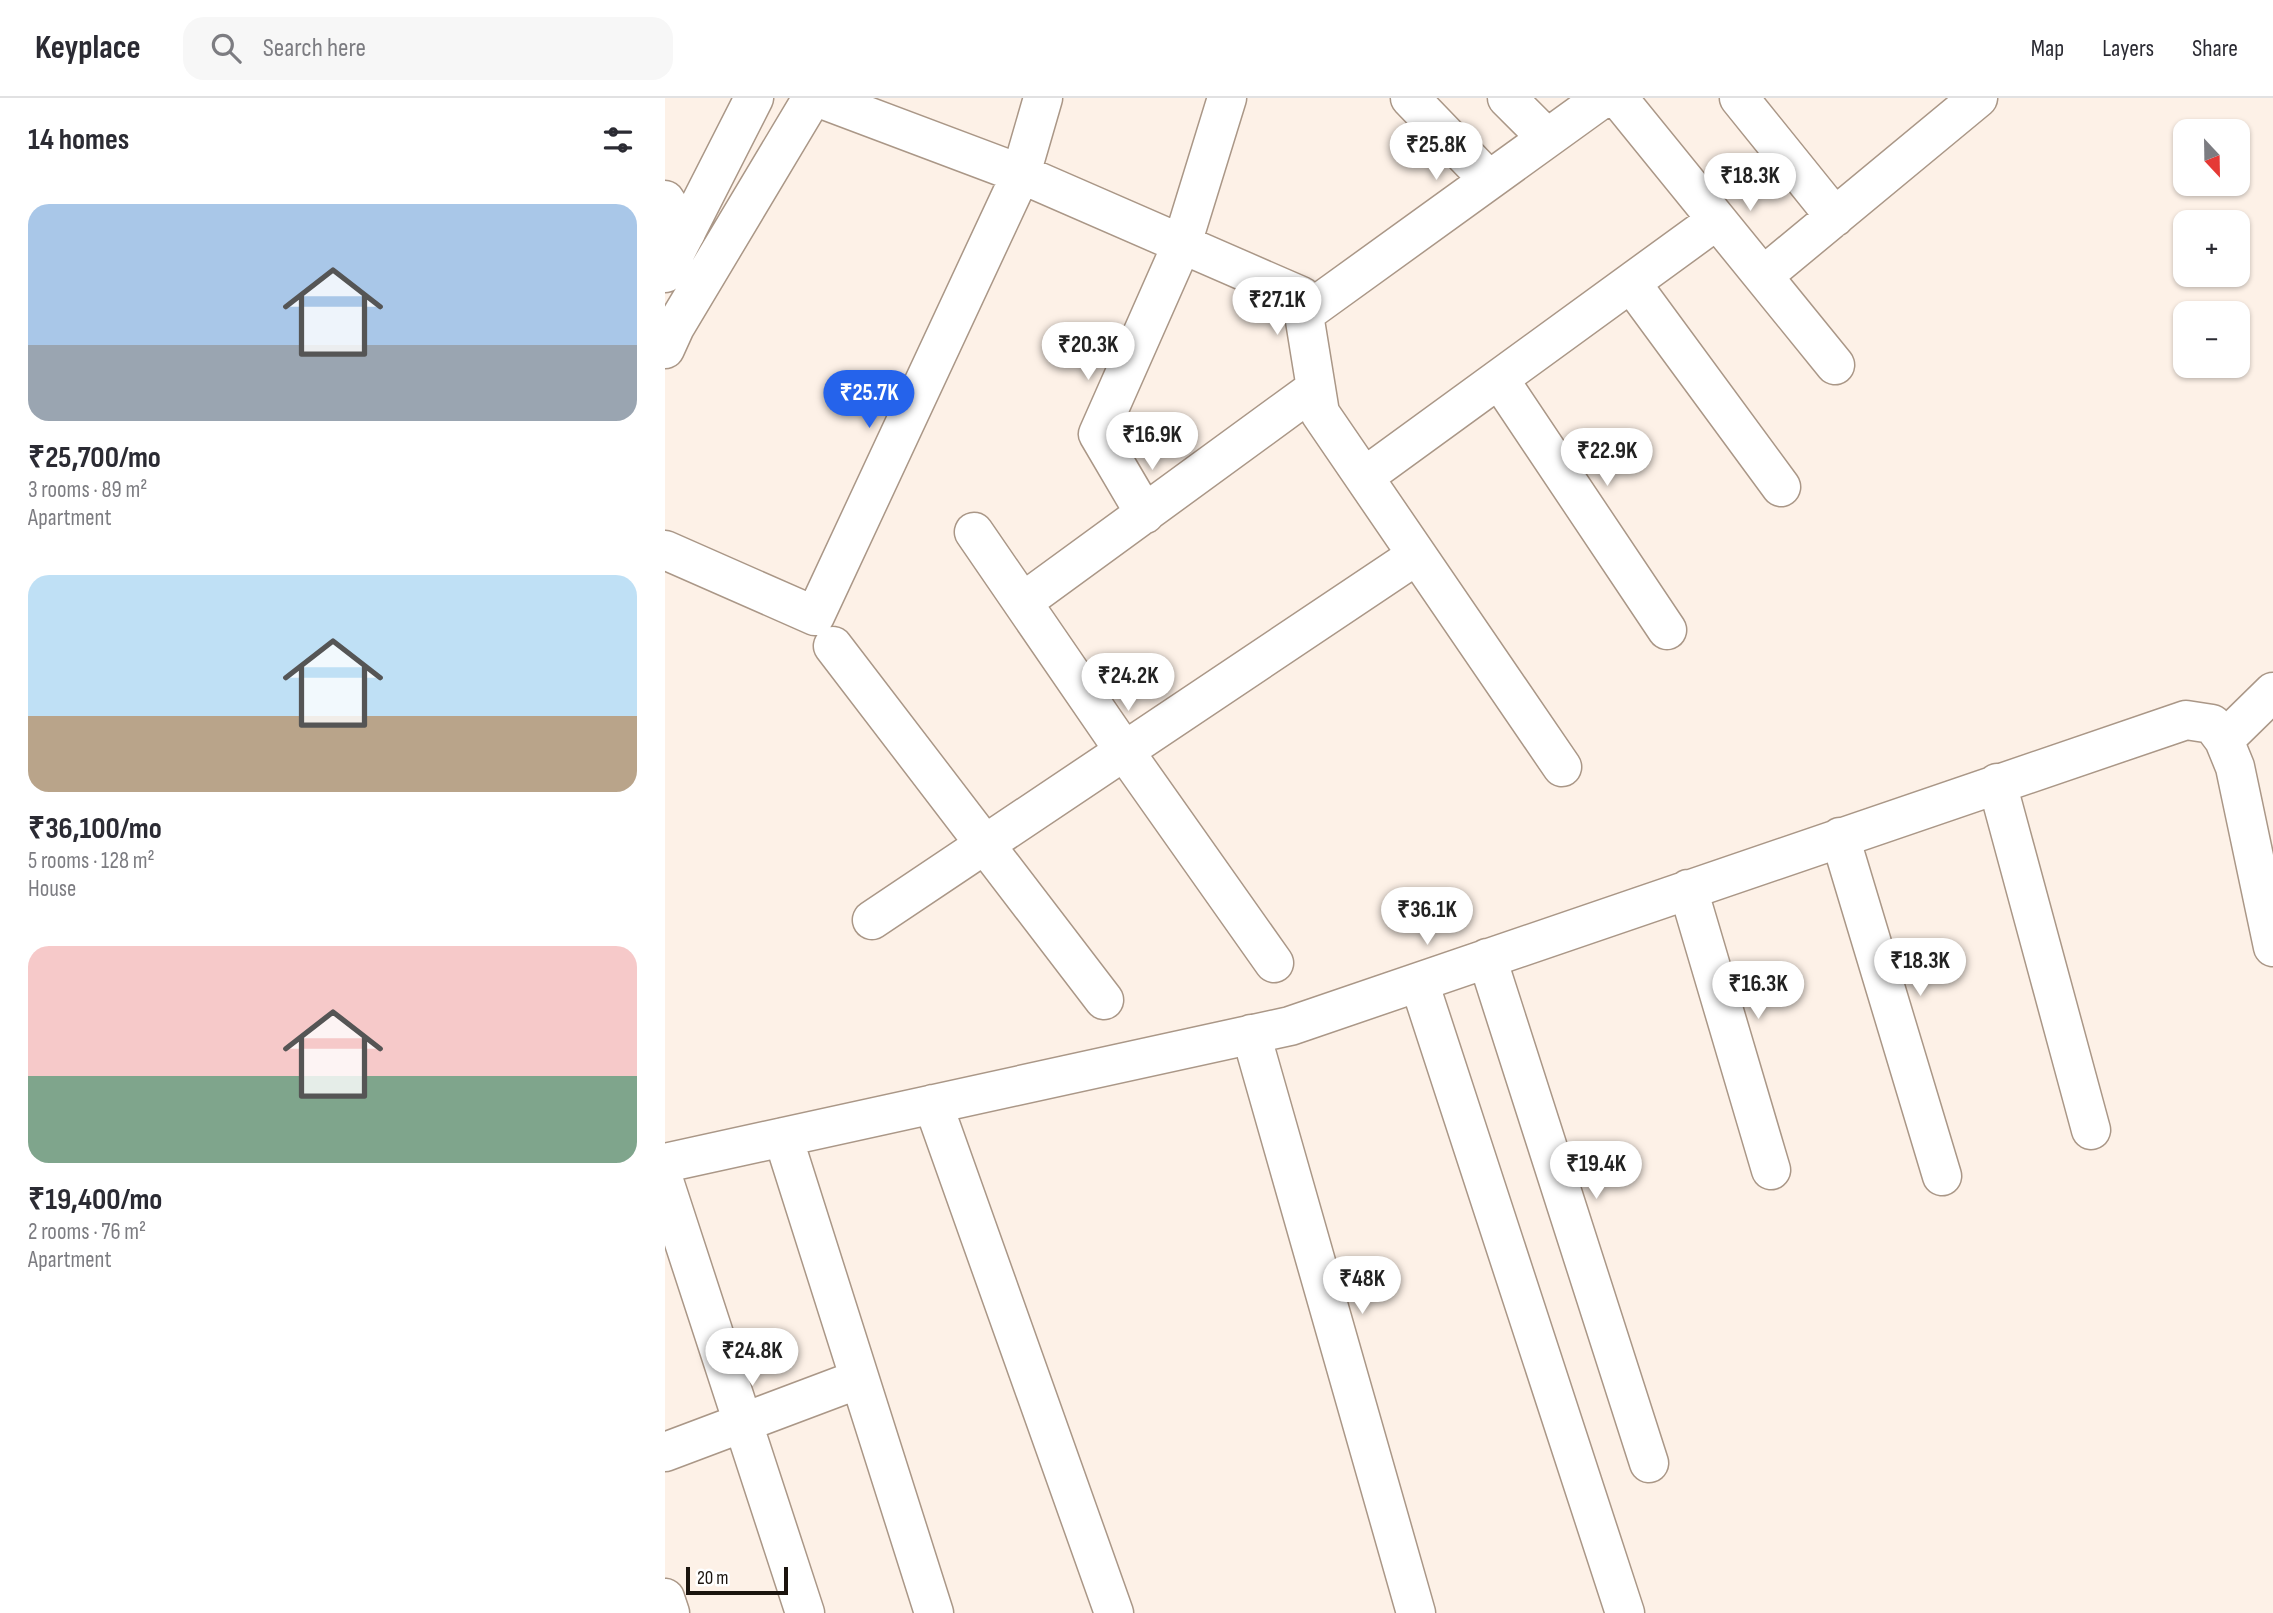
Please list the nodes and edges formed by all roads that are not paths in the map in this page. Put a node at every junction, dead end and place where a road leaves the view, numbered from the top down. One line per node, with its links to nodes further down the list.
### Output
1 (754, 98): 18 (street)
2 (813, 98): 24 (street)
3 (819, 98): 13 (street)
4 (1043, 98): 13 (street)
5 (1227, 98): 19 (street)
6 (1410, 98): 14 (street)
7 (1507, 98): 12 (street)
8 (1602, 98): 12 (street)
9 (1618, 98): 17 (street)
10 (1739, 98): 16 (street)
11 (1963, 103): 16 (street)
12 (1547, 138): 14 (street)
13 (1021, 174): 19 (street); 32 (street)
14 (1489, 180): 23 (street)
15 (665, 200): 18 (street)
16 (1835, 217): 21 (street)
17 (1717, 220): 21 (street); 22 (street)
18 (686, 232): 20 (street)
19 (1182, 244): 23 (street); 30 (street)
20 (665, 273)
21 (1763, 276): 25 (street)
22 (1631, 283): 26 (street); 29 (street)
23 (1304, 314): 27 (street)
24 (665, 349)
25 (1835, 365)
26 (1499, 379): 28 (street); 35 (street)
27 (1315, 388): 28 (street); 30 (street)
28 (1364, 477): 33 (street)
29 (1781, 486)
30 (1145, 514): 34 (street)
31 (974, 532): 34 (street)
32 (665, 550)
33 (1417, 555): 39 (street); 40 (street)
34 (1023, 602): 39 (street)
35 (1667, 630)
36 (833, 646): 43 (street)
37 (2273, 692): 38 (street)
38 (2224, 740): 41 (street); 46 (street)
39 (1125, 752): 43 (street); 48 (street)
40 (1562, 767)
41 (1997, 783): 42 (street); 53 (street)
42 (1840, 837): 44 (street); 57 (street)
43 (985, 844): 45 (street); 50 (street)
44 (1688, 889): 47 (street); 56 (street)
45 (873, 919)
46 (2273, 947)
47 (1487, 958): 49 (street); 62 (street)
48 (1275, 962)
49 (1419, 982): 51 (street); 69 (street)
50 (1104, 1000)
51 (1251, 1034): 52 (street); 68 (street)
52 (933, 1104): 54 (street); 67 (street)
53 (2091, 1130)
54 (783, 1137): 55 (street); 59 (street)
55 (665, 1163)
56 (1771, 1170)
57 (1942, 1176)
58 (665, 1184): 60 (street)
59 (859, 1379): 60 (street); 66 (street)
60 (743, 1423): 61 (street); 65 (street)
61 (665, 1452)
62 (1649, 1463)
63 (665, 1598): 64 (street)
64 (670, 1613)
65 (805, 1613)
66 (934, 1613)
67 (1114, 1613)
68 (1416, 1613)
69 (1625, 1613)

